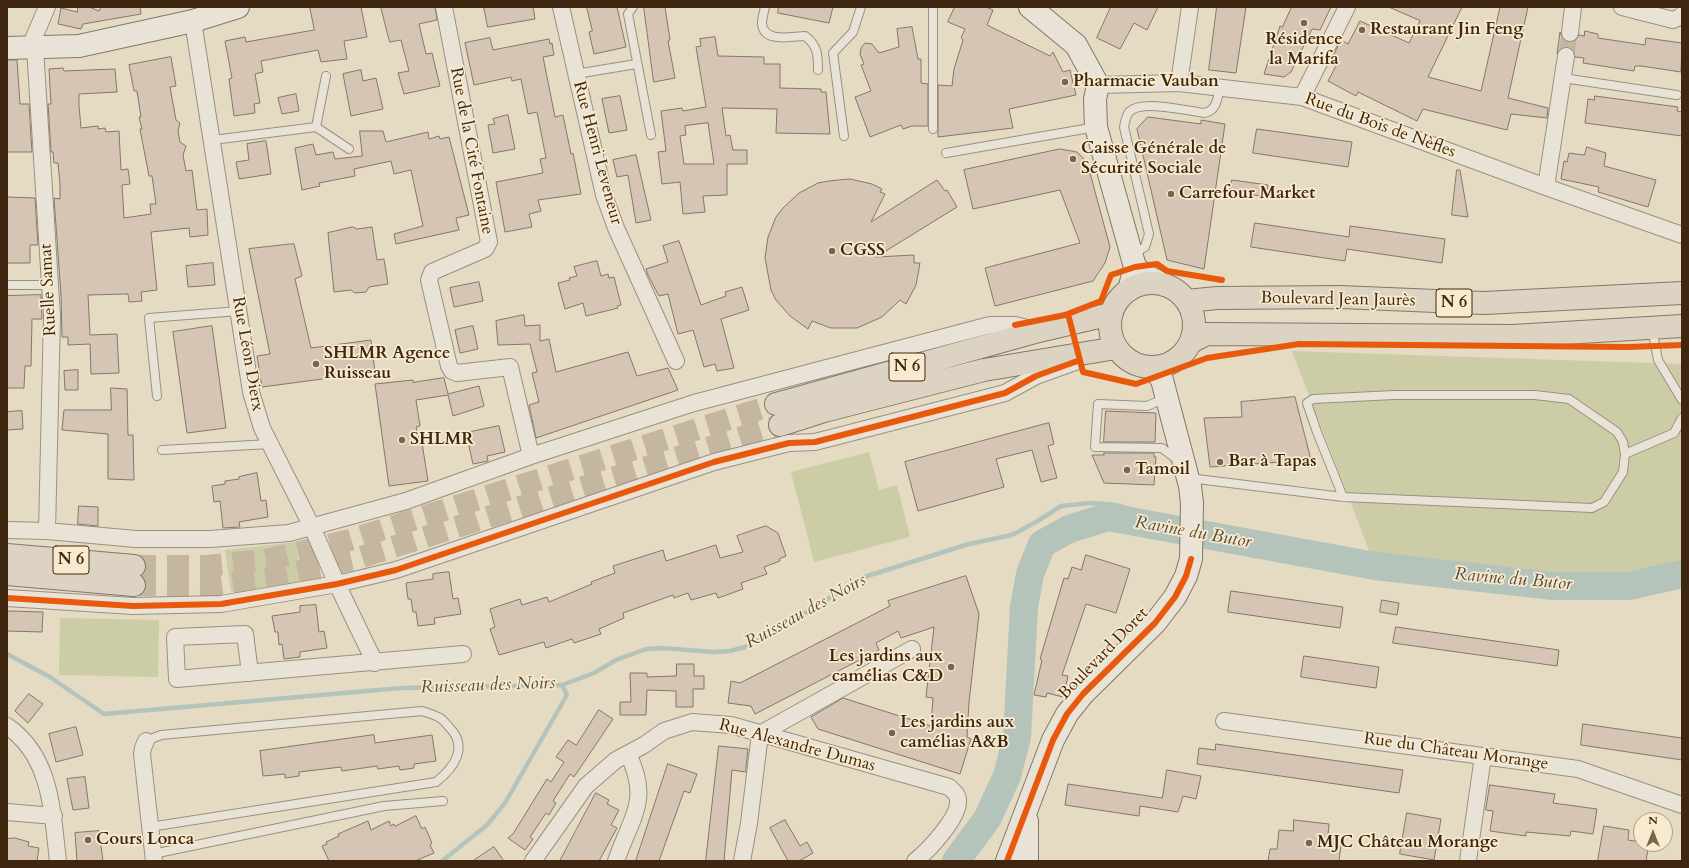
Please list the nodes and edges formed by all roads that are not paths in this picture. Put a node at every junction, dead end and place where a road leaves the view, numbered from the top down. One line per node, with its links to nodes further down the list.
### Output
1 (47, 7): 18 (street)
2 (238, 7): 15 (street)
3 (444, 7): 64 (street, Rue de la Cité Fontaine)
4 (561, 7): 22 (street, Rue Henri Leveneur)
5 (633, 7): 20 (lane)
6 (765, 7): 21 (lane)
7 (861, 7): 34 (lane)
8 (933, 7): 32 (lane)
9 (1030, 7): 26 (street)
10 (1190, 7): 25 (street)
11 (1347, 7): 29 (street)
12 (1573, 7): 16 (street)
13 (1622, 7): 14 (street)
14 (1682, 15)
15 (193, 21): 18 (street); 35 (street, Rue Léon Dierx)
16 (1570, 33)
17 (7, 48): 18 (street)
18 (32, 48): 41 (street, Ruelle Samat)
19 (1566, 56): 24 (street)
20 (636, 64): 22 (lane); 33 (lane)
21 (818, 70)
22 (576, 74): 54 (street, Rue Henri Leveneur)
23 (326, 76): 30 (lane)
24 (1563, 78): 28 (lane); 38 (street)
25 (1179, 83): 26 (street, Rue du Bois de Nèfles); 27 (street, Rue du Bois de Nèfles)
26 (1098, 85): 31 (street)
27 (1220, 88): 29 (street, Rue du Bois de Nèfles); 40 (lane)
28 (1677, 95)
29 (1302, 97): 38 (street, Rue du Bois de Nèfles)
30 (316, 127): 35 (lane); 36 (lane)
31 (1096, 127): 37 (lane); 40 (street)
32 (933, 130)
33 (651, 135)
34 (844, 136)
35 (213, 140): 47 (street, Rue Léon Dierx)
36 (349, 149)
37 (946, 153)
38 (1546, 187): 39 (street, Rue du Bois de Nèfles)
39 (1682, 235)
40 (1134, 261): 42 (street); 44 (street)
41 (49, 284): 43 (lane); 69 (street, Ruelle Samat)
42 (1165, 284): 44 (main road); 46 (main road)
43 (7, 285)
44 (1129, 290): 48 (main road)
45 (1682, 293): 46 (main road, Boulevard Jean Jaurès / N 6)
46 (1187, 300): 52 (main road)
47 (239, 312): 56 (lane); 61 (street, Rue Léon Dierx)
48 (1111, 314): 51 (main road, N 6); 53 (main road)
49 (1682, 326): 50 (main road, Boulevard Jean Jaurès / N 6)
50 (1652, 328): 52 (main road, Boulevard Jean Jaurès / N 6); 57 (lane)
51 (1039, 331): 58 (main road, N 6); 64 (street)
52 (1191, 342): 55 (main road, Boulevard Jean Jaurès / N 6)
53 (1116, 348): 55 (main road); 60 (main road, N 6); 72 (street)
54 (676, 361)
55 (1162, 377): 65 (street, Boulevard Doret); 65 (lane)
56 (158, 396)
57 (1682, 400)
58 (776, 404)
59 (1682, 418): 63 (lane)
60 (780, 425)
61 (270, 444): 62 (lane); 67 (street, Rue Léon Dierx)
62 (162, 450)
63 (1625, 454): 66 (lane); 66 (lane)
64 (531, 456): 67 (street)
65 (1186, 472): 66 (lane); 86 (street, Boulevard Doret)
66 (1343, 496)
67 (312, 527): 69 (street); 72 (street, Rue Léon Dierx)
68 (7, 530): 69 (street)
69 (47, 531)
70 (7, 555): 71 (main road, N 6)
71 (7, 574)
72 (337, 584): 73 (street); 76 (street, Rue Léon Dierx)
73 (7, 598)
74 (912, 649): 80 (street)
75 (463, 654): 76 (street)
76 (375, 663): 77 (street)
77 (250, 673): 77 (street)
78 (1224, 721): 83 (street, Rue du Château Morange)
79 (7, 726): 88 (street)
80 (760, 734): 82 (street, Rue Alexandre Dumas); 94 (street); 95 (street, Rue Alexandre Dumas)
81 (146, 741): 89 (street); 89 (lane)
82 (628, 754): 92 (street, Rue Alexandre Dumas); 93 (street)
83 (1483, 756): 85 (street, Rue du Château Morange); 98 (street)
84 (443, 801): 90 (lane)
85 (1682, 805)
86 (1027, 810): 96 (street, Boulevard Doret); 97 (street, Boulevard Doret)
87 (7, 812): 88 (street)
88 (54, 816): 91 (street)
89 (150, 827): 90 (street)
90 (154, 858)
91 (58, 861)
92 (533, 861)
93 (616, 861)
94 (742, 861)
95 (915, 861)
96 (1007, 861)
97 (1028, 861)
98 (1468, 861)

